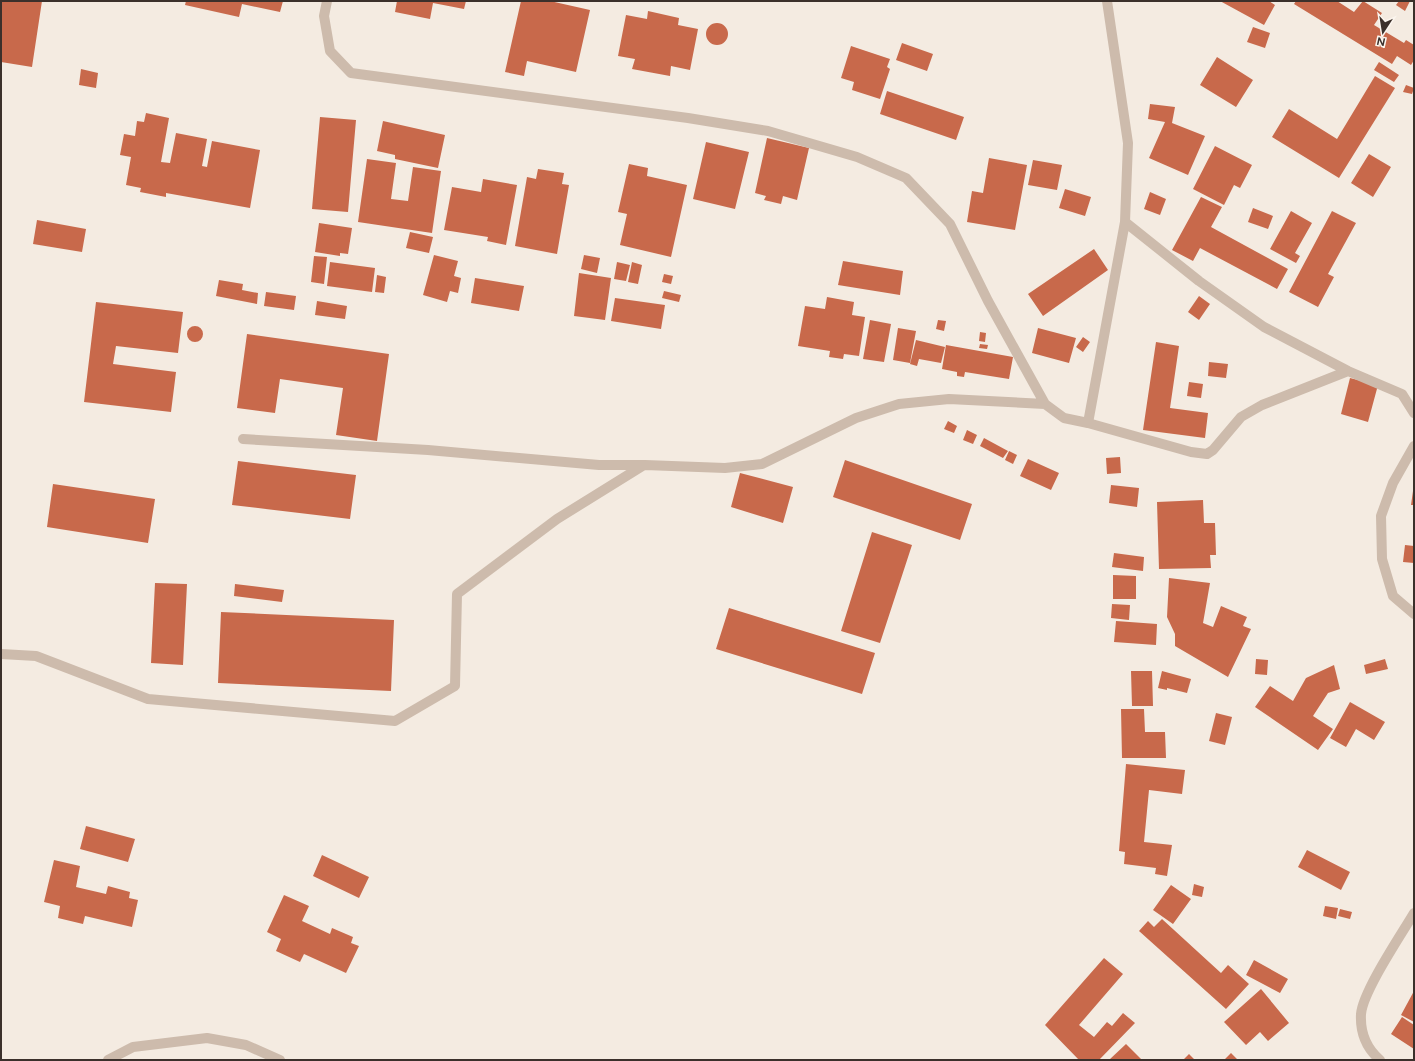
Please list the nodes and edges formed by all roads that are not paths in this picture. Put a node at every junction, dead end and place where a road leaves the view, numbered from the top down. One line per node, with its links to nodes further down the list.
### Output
1 (327, 1): 5 (street)
2 (1107, 1): 3 (street)
3 (1125, 222): 4 (street); 7 (street)
4 (1348, 371): 6 (street); 7 (street)
5 (1045, 404): 7 (street); 10 (street)
6 (1414, 413)
7 (1088, 423)
8 (243, 439): 10 (street)
9 (1414, 446): 11 (street)
10 (645, 465): 12 (street)
11 (1414, 614)
12 (1, 654)
13 (1414, 913): 16 (street)
14 (108, 1060): 15 (street)
15 (280, 1060)
16 (1380, 1060)

